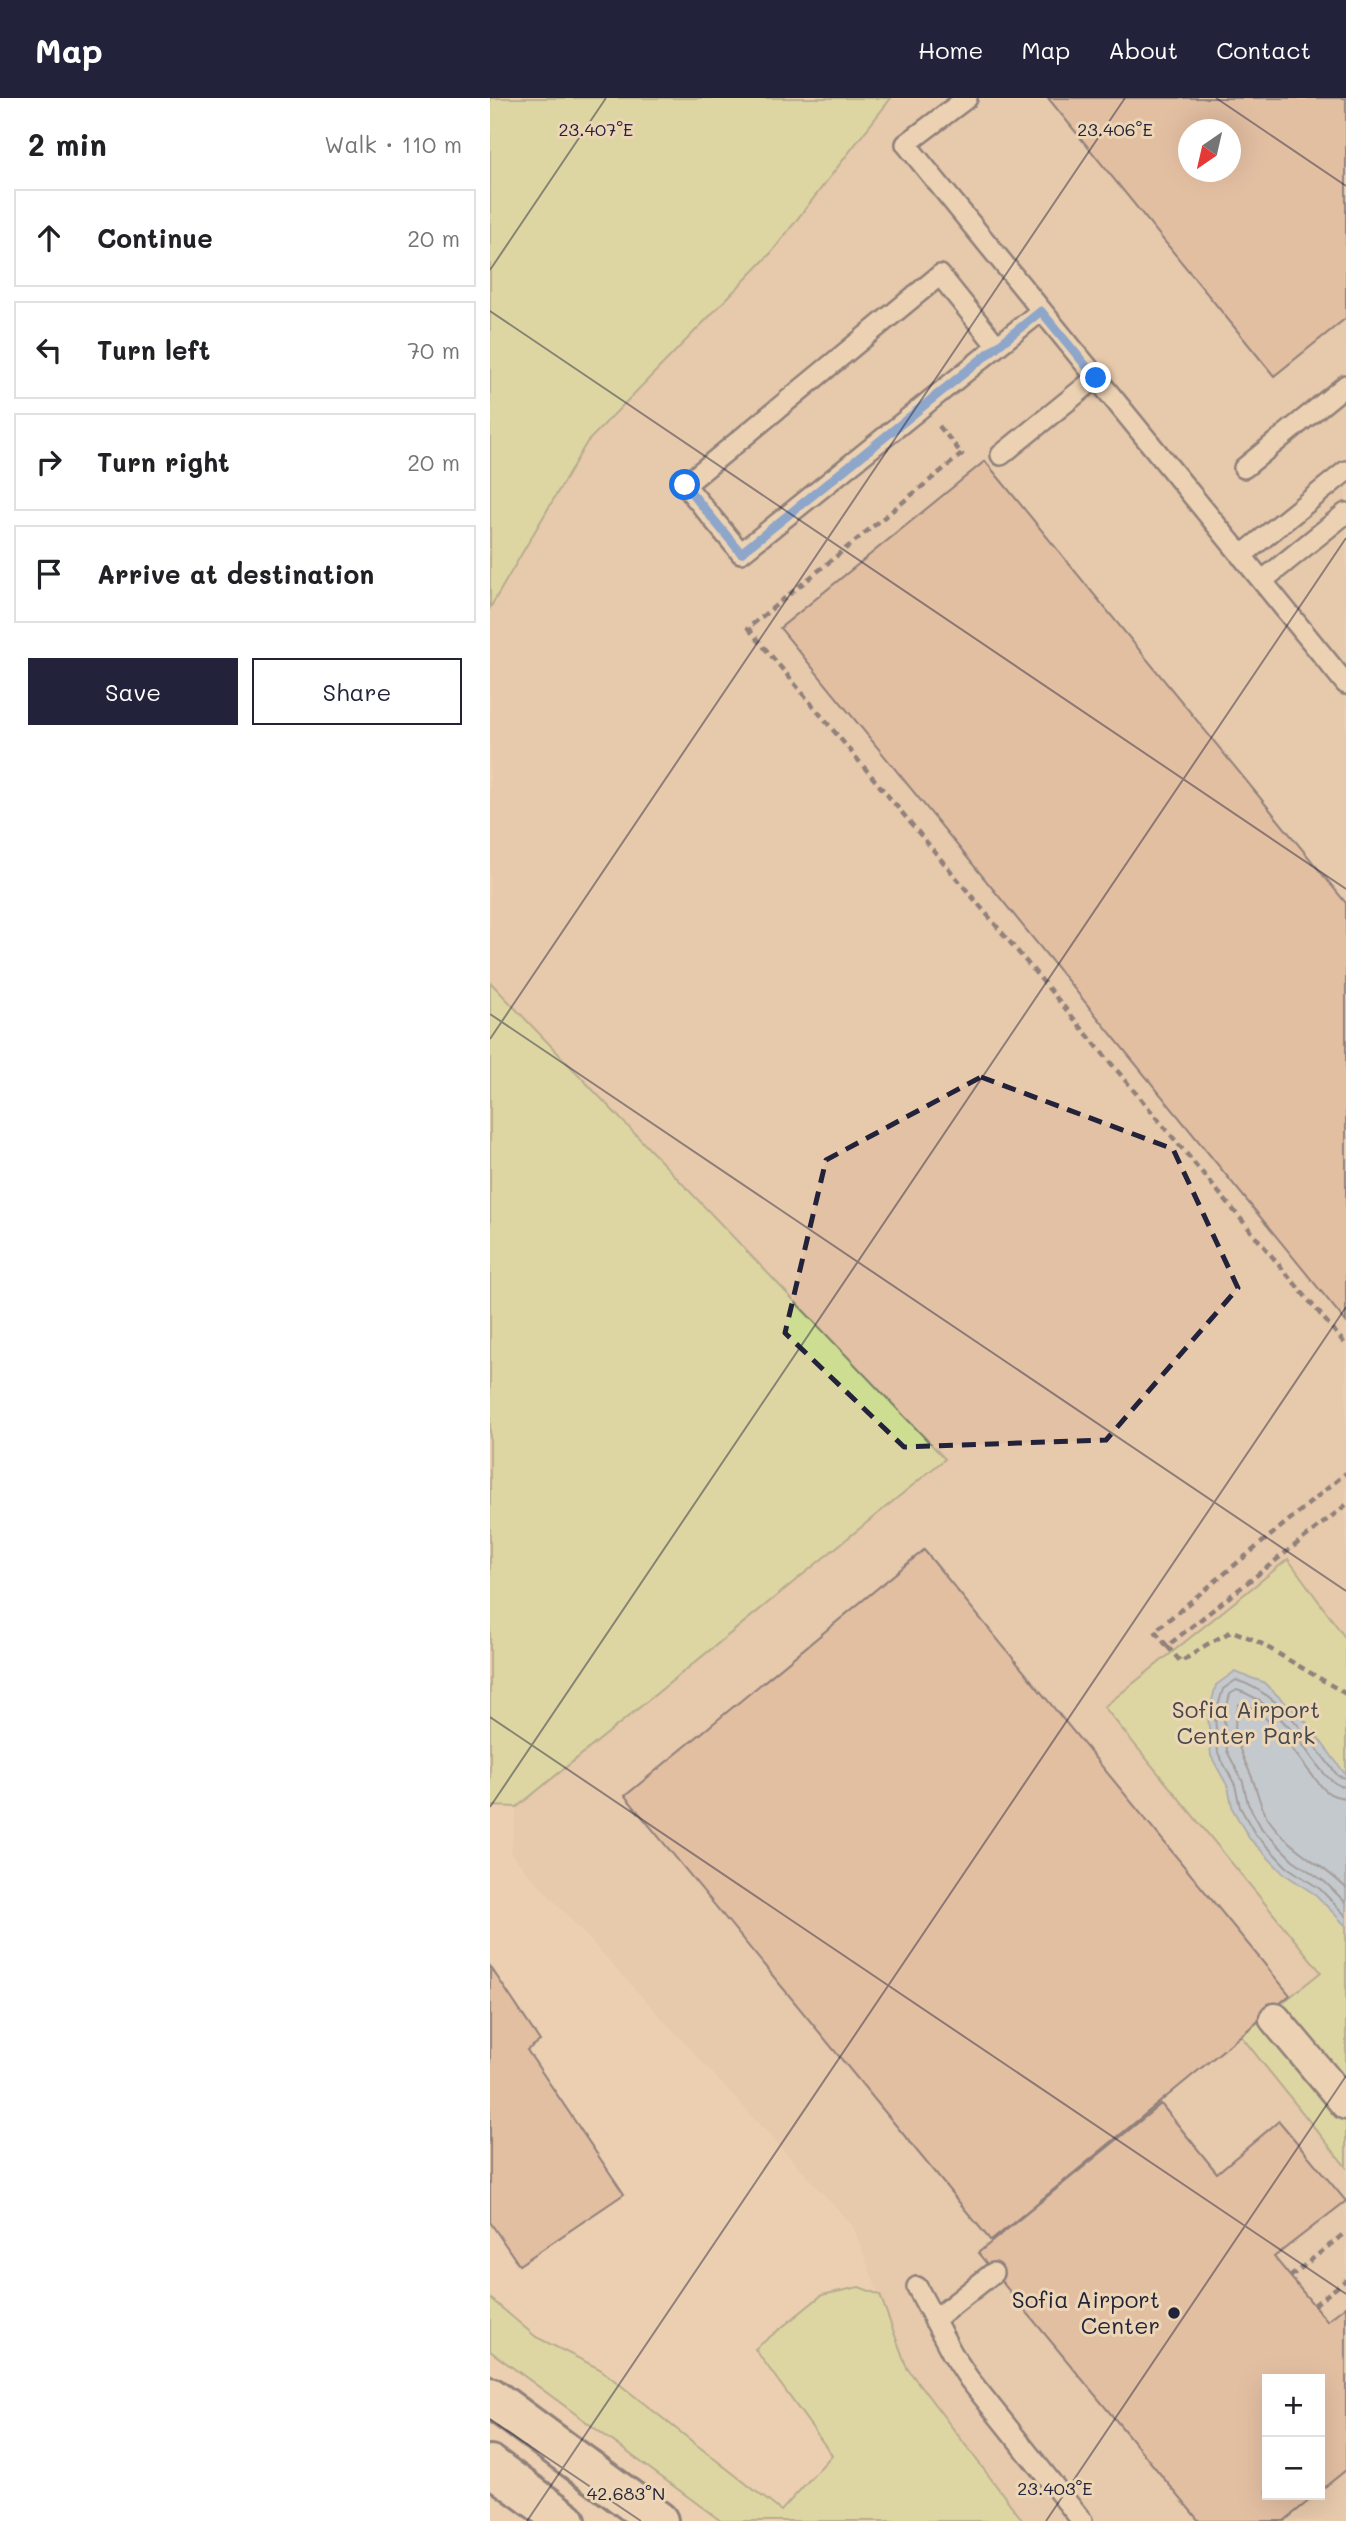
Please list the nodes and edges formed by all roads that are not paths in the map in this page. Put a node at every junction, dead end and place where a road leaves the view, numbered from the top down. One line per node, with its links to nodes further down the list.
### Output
1 (967, 98): 2 (lane)
2 (1041, 311): 3 (lane); 4 (lane)
3 (997, 346): 3 (lane)
4 (1096, 378): 6 (lane); 10 (lane)
5 (1346, 385): 7 (lane)
6 (1001, 456)
7 (1244, 468)
8 (1346, 471): 10 (lane)
9 (1346, 513): 11 (lane)
10 (1241, 556): 11 (lane)
11 (1262, 581): 12 (lane)
12 (1346, 684)
13 (1275, 2019): 14 (street)
14 (1346, 2104)
15 (993, 2273): 17 (lane)
16 (917, 2287): 17 (lane)
17 (934, 2320): 22 (lane)
18 (490, 2397): 21 (main road)
19 (490, 2465): 20 (main road)
20 (566, 2521)
21 (658, 2521)
22 (1082, 2521)

